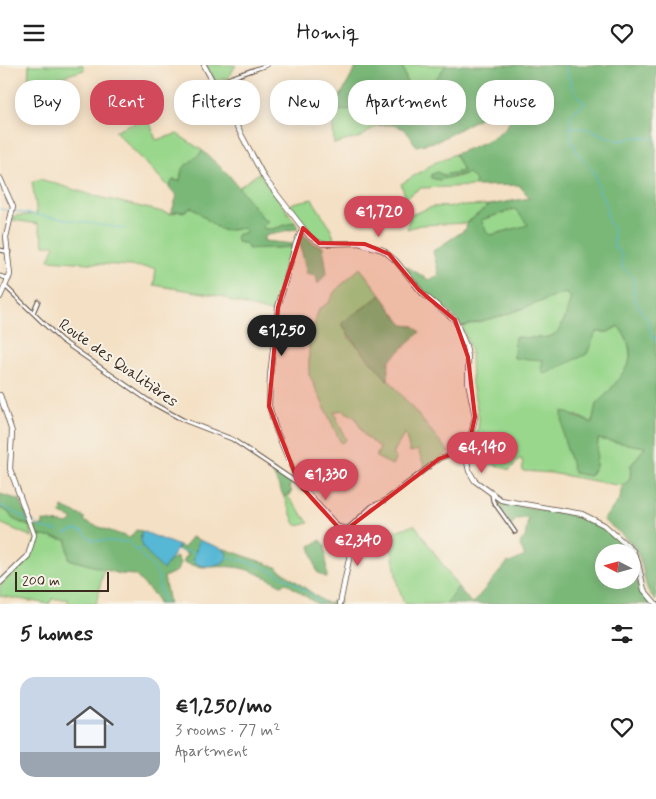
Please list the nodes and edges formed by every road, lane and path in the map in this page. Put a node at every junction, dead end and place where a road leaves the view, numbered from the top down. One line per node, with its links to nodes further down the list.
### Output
1 (204, 65): 3 (street)
2 (267, 65): 4 (street)
3 (211, 80)
4 (224, 80)
5 (235, 125): 7 (street)
6 (0, 179): 9 (street)
7 (303, 228): 17 (street); 18 (street)
8 (0, 249): 9 (street)
9 (9, 252): 11 (street)
10 (0, 276): 11 (street)
11 (10, 279): 12 (street)
12 (6, 287): 13 (street); 15 (street, Route des Qualitières)
13 (0, 297)
14 (38, 301): 15 (street)
15 (33, 313): 18 (street, Route des Qualitières)
16 (0, 395): 22 (street)
17 (466, 457): 19 (street); 20 (street)
18 (300, 484): 20 (street, Route des Qualitières)
19 (492, 495): 21 (street); 24 (street)
20 (346, 529): 23 (street)
21 (515, 532)
22 (0, 583)
23 (340, 604)
24 (656, 604)

